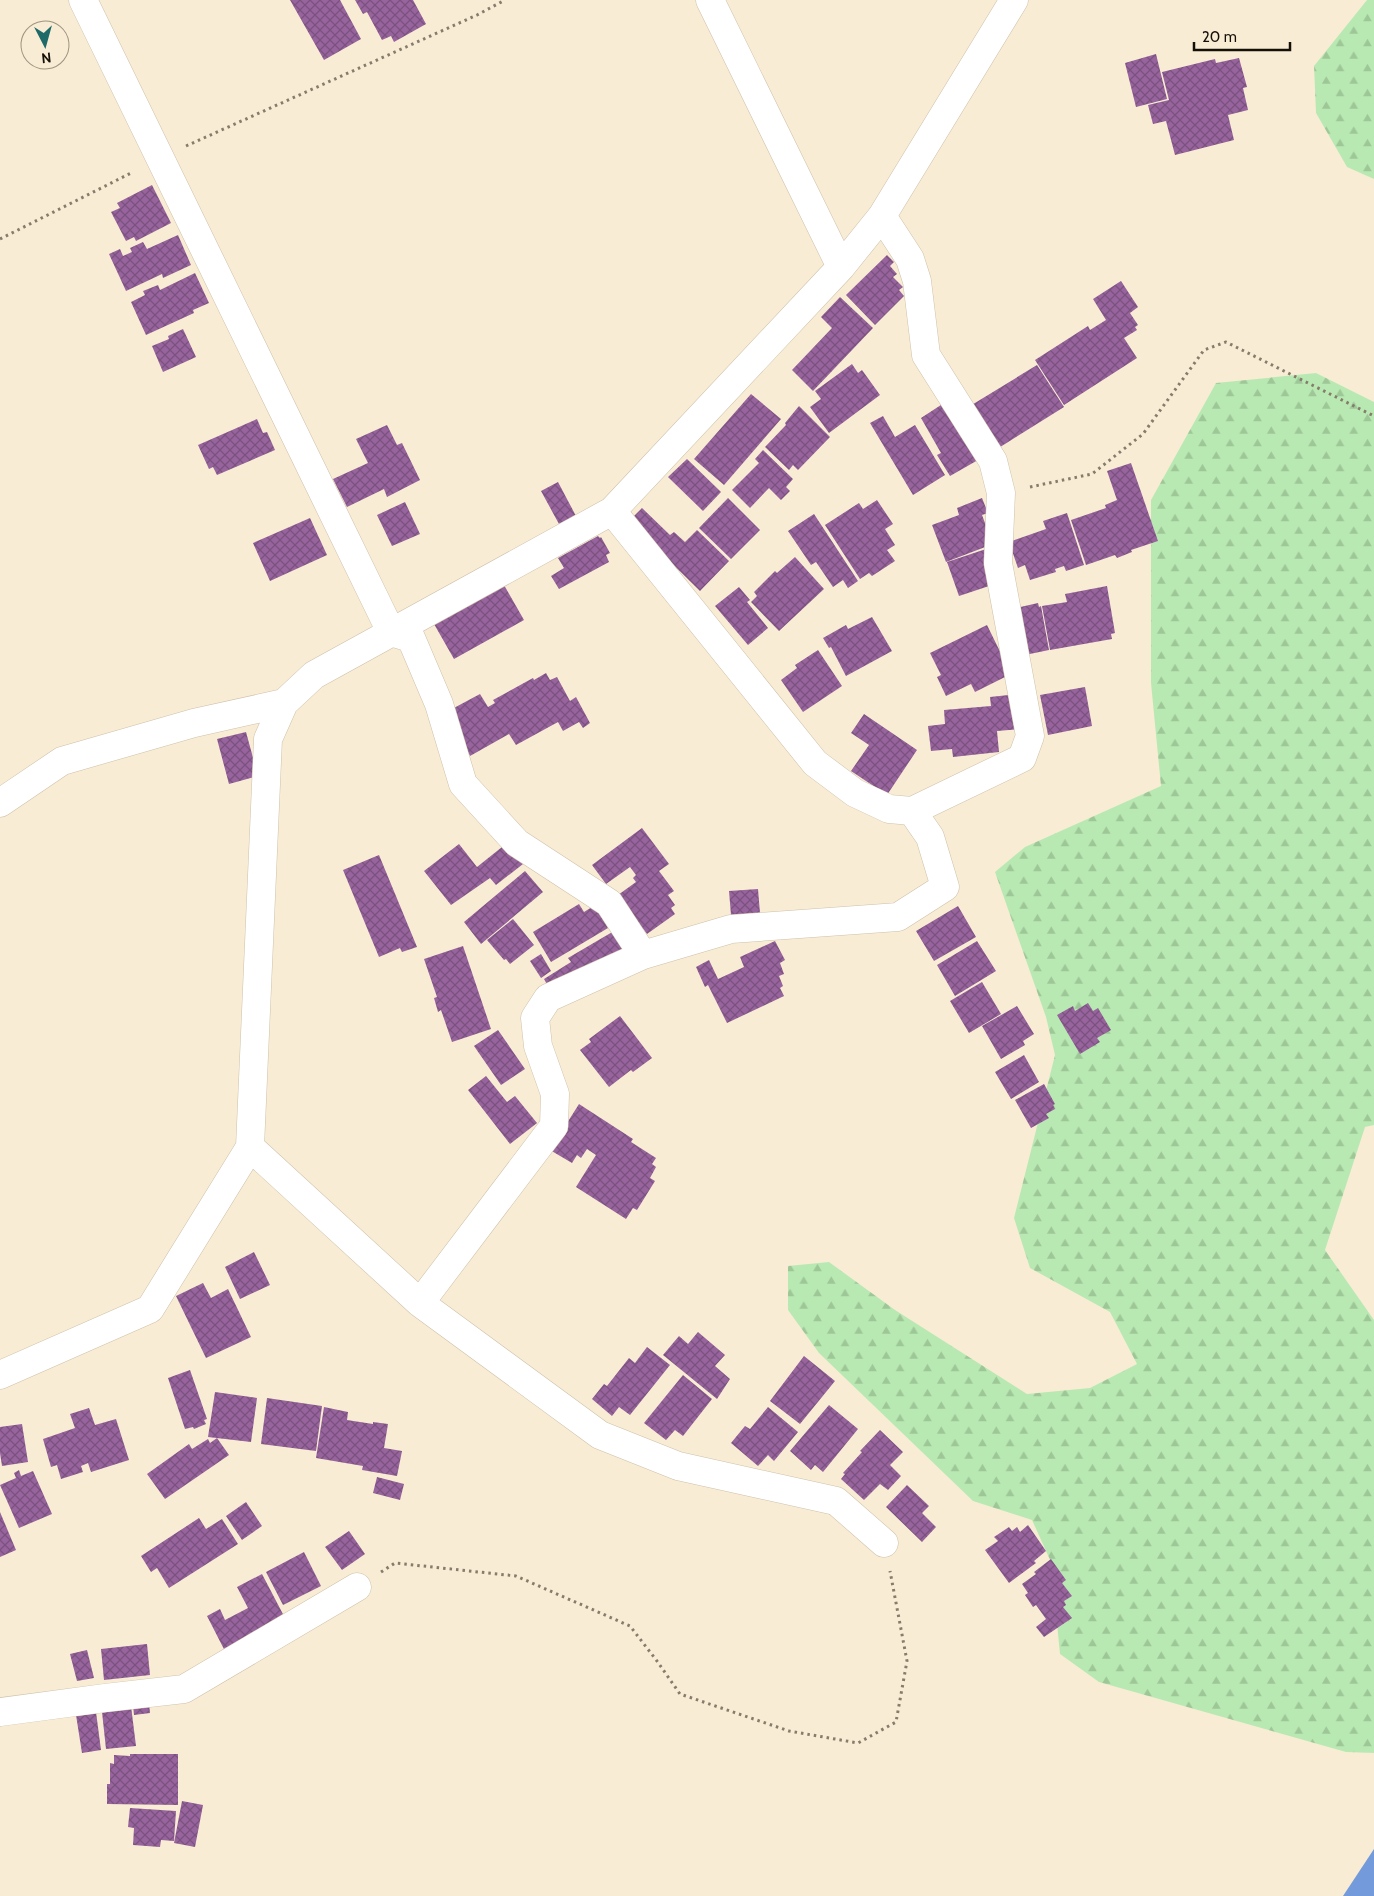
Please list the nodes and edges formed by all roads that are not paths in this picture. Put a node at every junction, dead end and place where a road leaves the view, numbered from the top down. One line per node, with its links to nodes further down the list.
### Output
1 (83, 0): 7 (street)
2 (710, 0): 5 (street)
3 (1014, 0): 4 (street)
4 (882, 216): 5 (street); 10 (street)
5 (841, 267): 6 (street)
6 (612, 511): 7 (street); 10 (street)
7 (391, 632): 8 (street); 11 (street)
8 (284, 703): 9 (street); 12 (street)
9 (0, 803)
10 (912, 811): 11 (street)
11 (644, 955): 13 (street)
12 (250, 1147): 13 (street); 14 (street)
13 (420, 1303): 15 (street)
14 (0, 1376)
15 (884, 1543)
16 (357, 1587): 17 (street)
17 (0, 1712)

